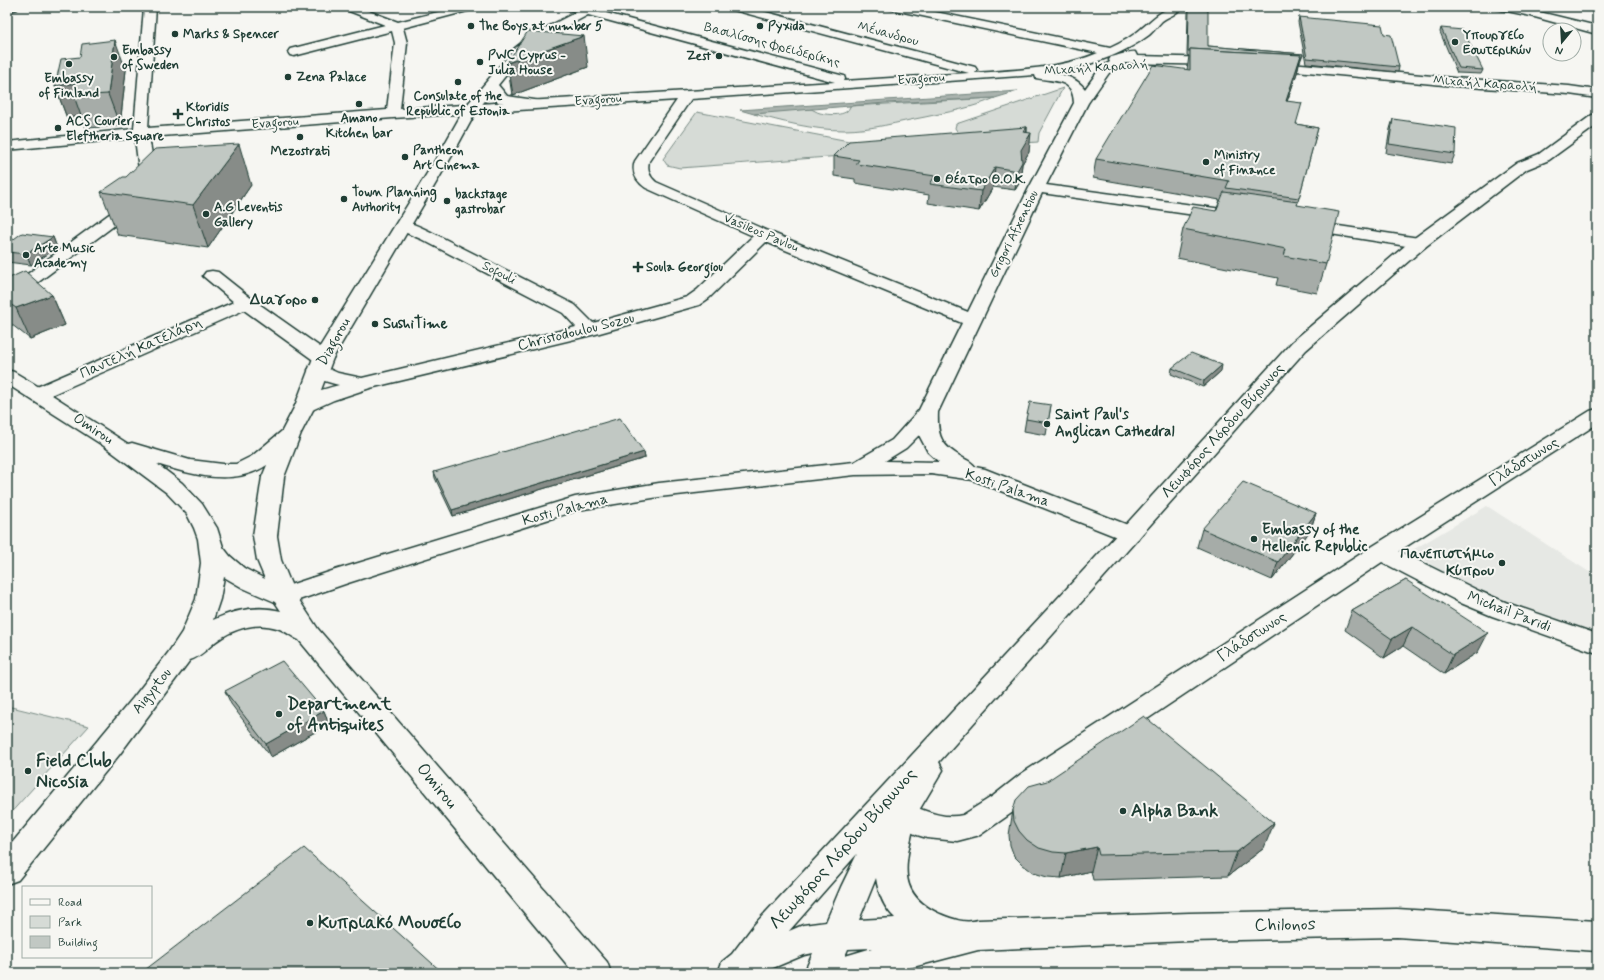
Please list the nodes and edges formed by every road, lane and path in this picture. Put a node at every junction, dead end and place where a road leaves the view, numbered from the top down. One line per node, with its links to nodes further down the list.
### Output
1 (13, 7): 9 (street)
2 (150, 7): 35 (street)
3 (348, 7): 12 (street)
4 (471, 7): 12 (street)
5 (570, 7): 10 (street, Βασιλίσσης Φρειδερίκης)
6 (734, 7): 24 (street, Μένανδρου)
7 (894, 7): 16 (street)
8 (1500, 7): 14 (street)
9 (7, 8)
10 (592, 9): 25 (street, Βασιλίσσης Φρειδερίκης); 26 (street, Diagorou)
11 (1175, 9): 13 (street); 16 (street, Evagorou)
12 (397, 26): 17 (street); 33 (street)
13 (1170, 27)
14 (1594, 28)
15 (1147, 48): 16 (street); 18 (street); 19 (street, Grigori Afxentiou)
16 (1110, 51): 20 (street, Evagorou)
17 (294, 52)
18 (1170, 60): 19 (street, Μιχαήλ Καραολή); 19 (street, Μιχαήλ Καραολή)
19 (1117, 62): 20 (street, Μιχαήλ Καραολή); 22 (street, Μιχαήλ Καραολή); 30 (street, Grigori Afxentiou)
20 (1076, 65): 22 (street, Evagorou)
21 (1254, 67): 27 (street, Μιχαήλ Καραολή)
22 (1033, 72): 23 (street, Evagorou)
23 (1018, 74): 24 (street, Evagorou); 30 (street)
24 (989, 75): 25 (street, Evagorou)
25 (855, 84): 28 (street, Evagorou)
26 (491, 85): 31 (street); 32 (street, Diagorou)
27 (1597, 94)
28 (687, 95): 31 (street, Evagorou); 42 (street, Vasileos Pavlou)
29 (1597, 102): 37 (street, Λεωφόρος Λόρδου Βύρωνος)
30 (1081, 103): 38 (street, Grigori Afxentiou)
31 (536, 104): 32 (street, Evagorou)
32 (471, 109): 33 (street, Evagorou); 41 (street, Diagorou)
33 (394, 114): 35 (street, Evagorou)
34 (1597, 118): 37 (street, Λεωφόρος Λόρδου Βύρωνος)
35 (141, 133): 36 (street, Evagorou); 45 (street)
36 (7, 146)
37 (1522, 166): 43 (street, Λεωφόρος Λόρδου Βύρωνος)
38 (1037, 188): 39 (street); 47 (street, Grigori Afxentiou)
39 (1239, 217)
40 (1294, 225): 43 (street)
41 (403, 226): 48 (street, Sofouli); 49 (street, Diagorou)
42 (764, 235): 47 (street, Vasileos Pavlou); 48 (street, Christodoulou Sozou)
43 (1419, 243): 61 (street, Λεωφόρος Λόρδου Βύρωνος)
44 (212, 276): 46 (street)
45 (7, 297)
46 (246, 303): 49 (street); 52 (street, Παντελή Κατελάρη)
47 (972, 320): 54 (street, Grigori Afxentiou)
48 (589, 330): 51 (street, Christodoulou Sozou)
49 (321, 364): 51 (street, Christodoulou Sozou); 53 (street, Diagorou)
50 (7, 376): 52 (street, Omirou)
51 (364, 384): 53 (street, Christodoulou Sozou)
52 (37, 394): 57 (street, Omirou)
53 (305, 406): 56 (street, Diagorou)
54 (928, 412): 58 (street, Kosti Palama); 59 (street, Grigori Afxentiou)
55 (1597, 415): 63 (street, Γλάδστωνος)
56 (291, 433): 57 (street); 64 (street, Diagorou)
57 (113, 441): 60 (street, Omirou)
58 (855, 468): 59 (street, Kosti Palama); 64 (street, Kosti Palama)
59 (977, 474): 61 (street, Kosti Palama)
60 (176, 488): 62 (street, Aigyptou)
61 (1130, 534): 68 (street, Λεωφόρος Λόρδου Βύρωνος)
62 (211, 547): 64 (street); 67 (street, Aigyptou)
63 (1381, 552): 66 (street, Michail Paridi); 69 (street, Γλάδστωνος)
64 (284, 596): 65 (street, Omirou)
65 (310, 635): 67 (street); 76 (street, Omirou)
66 (1597, 644)
67 (174, 663): 70 (street, Aigyptou)
68 (954, 727): 69 (street, Λεωφόρος Λόρδου Βύρωνος); 75 (street, Λεωφόρος Λόρδου Βύρωνος)
69 (902, 814): 71 (street); 72 (street, Λεωφόρος Λόρδου Βύρωνος)
70 (7, 871)
71 (942, 930): 72 (street); 73 (street)
72 (837, 935): 75 (street); 77 (street, Λεωφόρος Λόρδου Βύρωνος)
73 (973, 936): 74 (street, Chilonos); 78 (street)
74 (1597, 936)
75 (739, 969)
76 (594, 973)
77 (820, 973)
78 (840, 973)

